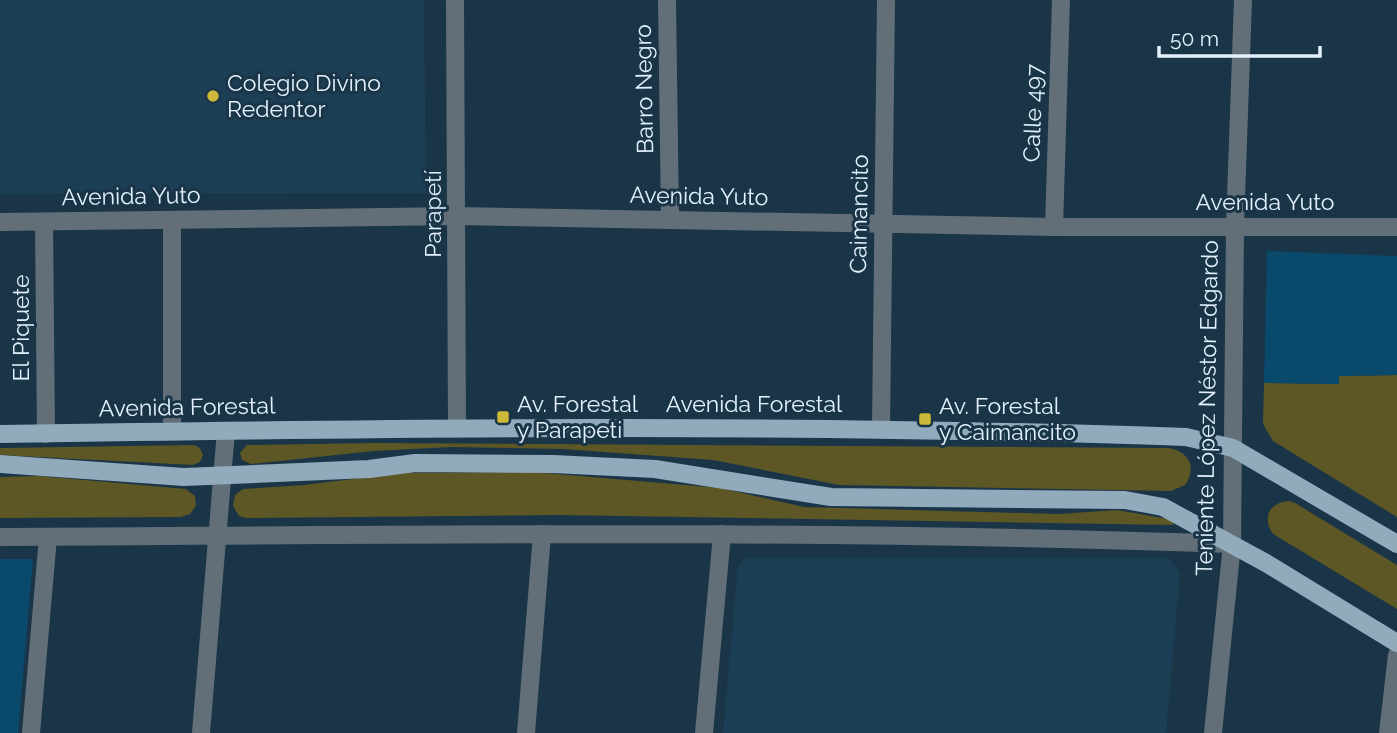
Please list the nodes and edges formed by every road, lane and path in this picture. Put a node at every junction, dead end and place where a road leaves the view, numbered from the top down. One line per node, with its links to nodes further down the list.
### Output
1 (455, 0): 6 (street, Parapetí)
2 (667, 0): 7 (street, Barro Negro)
3 (886, 0): 11 (street, Caimancito)
4 (1061, 0): 13 (street, Calle 497)
5 (1243, 0): 12 (street, Teniente López Néstor Edgardo)
6 (458, 216): 7 (street, Avenida Yuto); 8 (street, Avenida Yuto); 15 (street, Parapetí)
7 (670, 219): 11 (street, Avenida Yuto)
8 (172, 220): 10 (street, Avenida Yuto); 18 (street)
9 (0, 222): 10 (street, Avenida Yuto)
10 (44, 222): 19 (street, El Piquete)
11 (883, 224): 13 (street, Avenida Yuto); 16 (street, Caimancito)
12 (1235, 226): 13 (street, Avenida Yuto); 14 (street, Avenida Yuto); 21 (street, Teniente López Néstor Edgardo)
13 (1054, 227)
14 (1397, 227)
15 (457, 427): 16 (main road, Avenida Forestal); 17 (main road, Avenida Forestal)
16 (881, 428): 21 (main road, Avenida Forestal)
17 (226, 430): 18 (main road, Avenida Forestal); 23 (street)
18 (172, 431): 19 (main road, Avenida Forestal)
19 (46, 434): 20 (main road, Avenida Forestal)
20 (0, 435)
21 (1233, 448): 29 (street, Teniente López Néstor Edgardo); 30 (main road, Avenida Forestal)
22 (0, 464): 23 (main road)
23 (222, 475): 26 (street); 29 (main road)
24 (542, 534): 25 (street); 26 (street); 35 (street)
25 (722, 534): 29 (street); 36 (street)
26 (217, 535): 28 (street); 34 (street)
27 (0, 537): 28 (street)
28 (48, 537): 33 (street)
29 (1232, 544): 31 (main road); 37 (street, Teniente López Néstor Edgardo)
30 (1397, 544)
31 (1397, 643)
32 (1397, 655): 38 (street)
33 (31, 733)
34 (201, 733)
35 (526, 733)
36 (704, 733)
37 (1213, 733)
38 (1388, 733)

